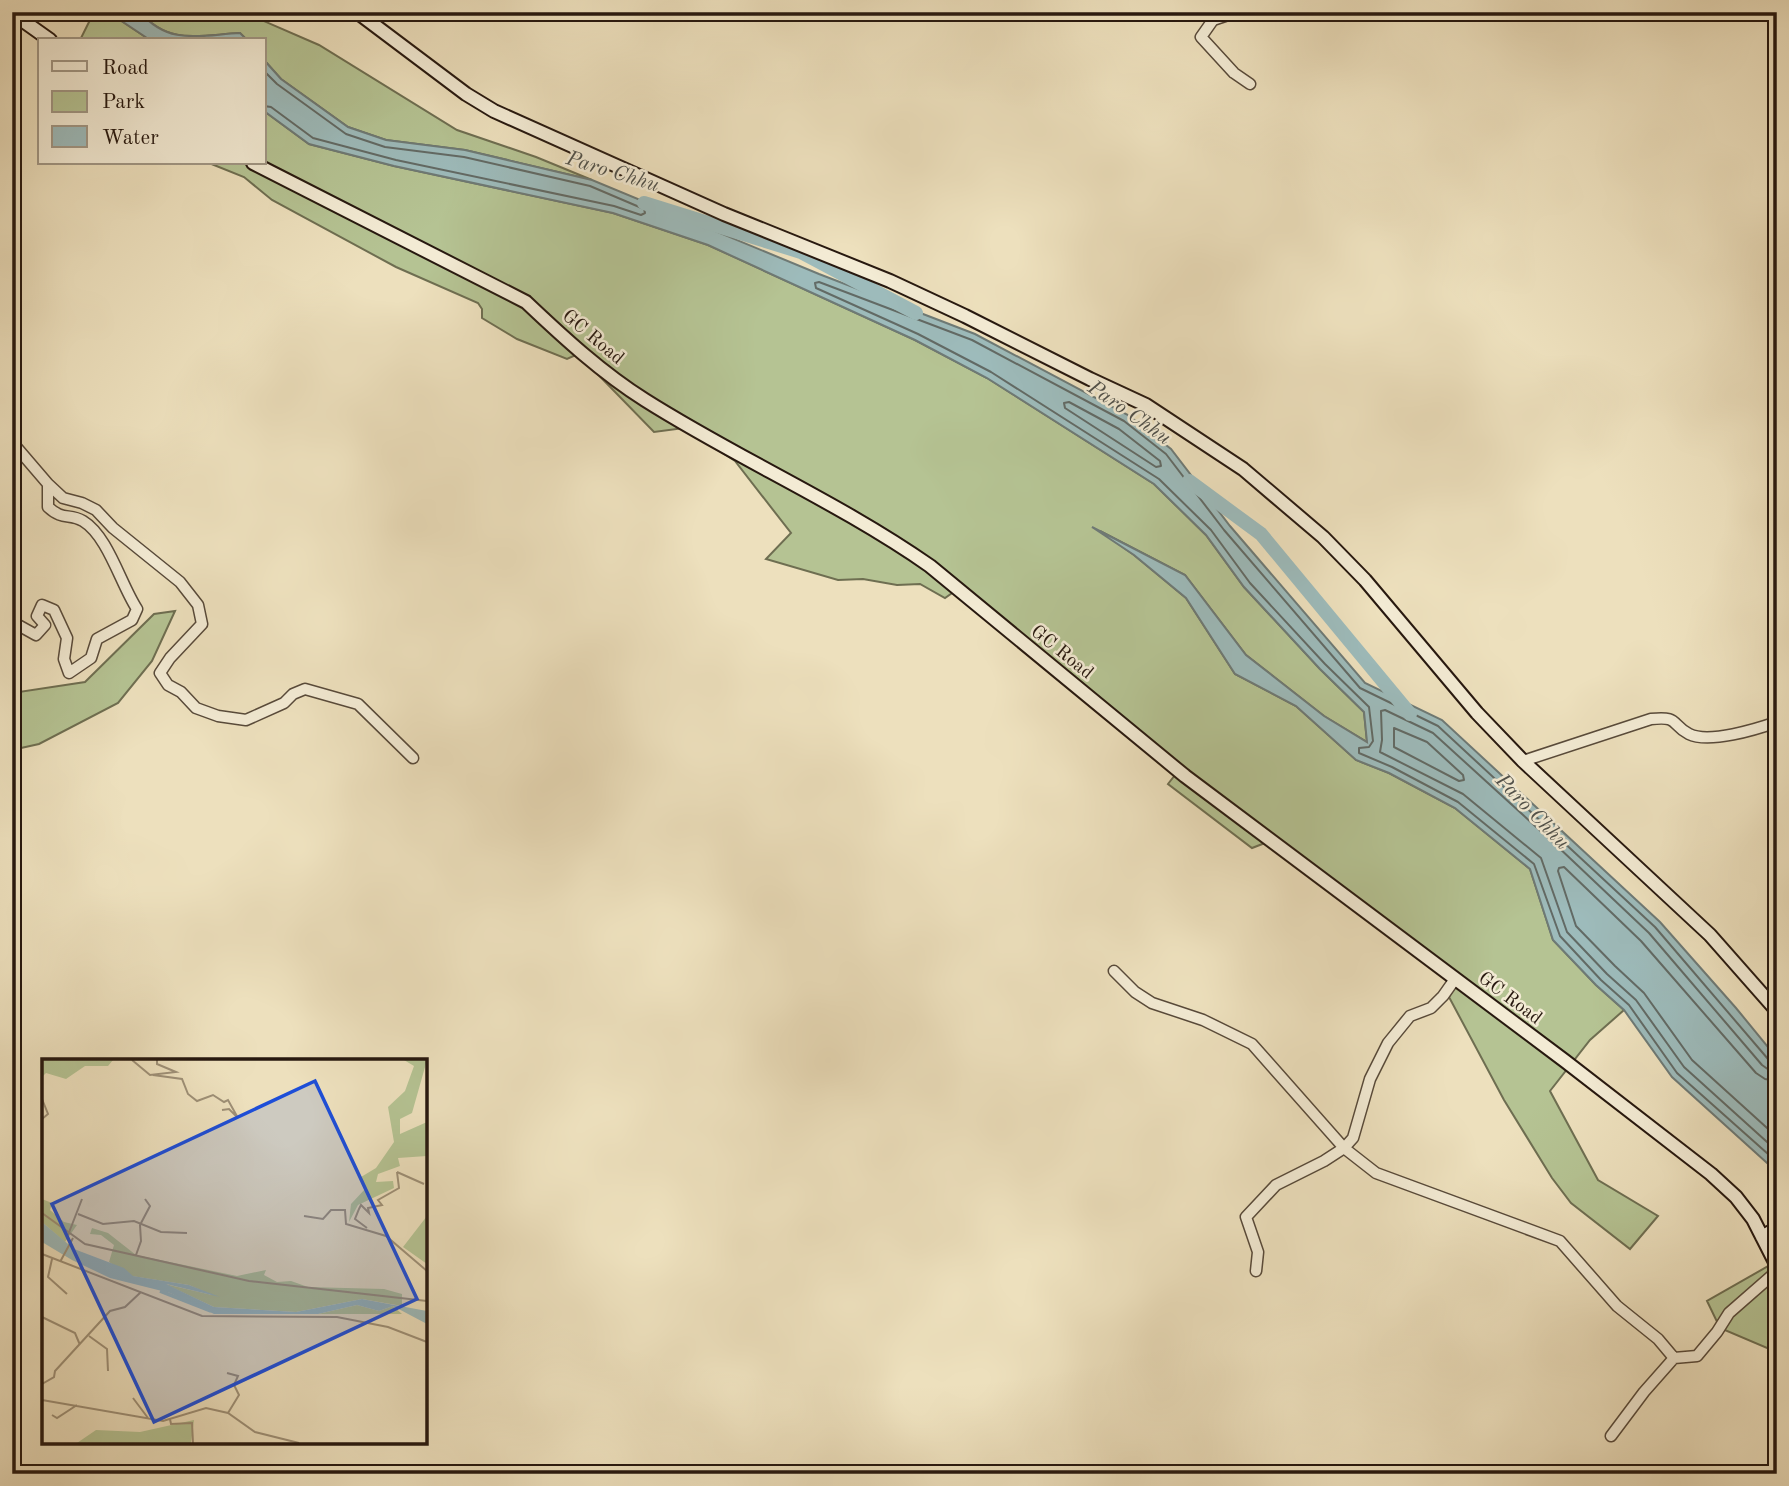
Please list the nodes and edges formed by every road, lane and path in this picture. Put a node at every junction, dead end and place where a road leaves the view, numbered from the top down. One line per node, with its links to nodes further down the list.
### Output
1 (357, 12): 12 (street)
2 (1228, 12): 5 (street)
3 (12, 13): 4 (street)
4 (47, 38)
5 (1250, 85)
6 (255, 164): 14 (street, GC Road)
7 (12, 442): 8 (street)
8 (48, 484): 9 (street); 11 (street)
9 (12, 625)
10 (1777, 722): 12 (street)
11 (413, 758)
12 (1523, 761): 15 (street)
13 (1114, 971): 16 (street)
14 (1455, 978): 16 (street); 18 (street, GC Road)
15 (1777, 1011)
16 (1344, 1148): 20 (street); 22 (street)
17 (1777, 1228): 18 (street)
18 (1762, 1237): 19 (street, GC Road)
19 (1777, 1266)
20 (1256, 1271)
21 (1777, 1271): 22 (street)
22 (1674, 1358): 23 (street)
23 (1611, 1436)

